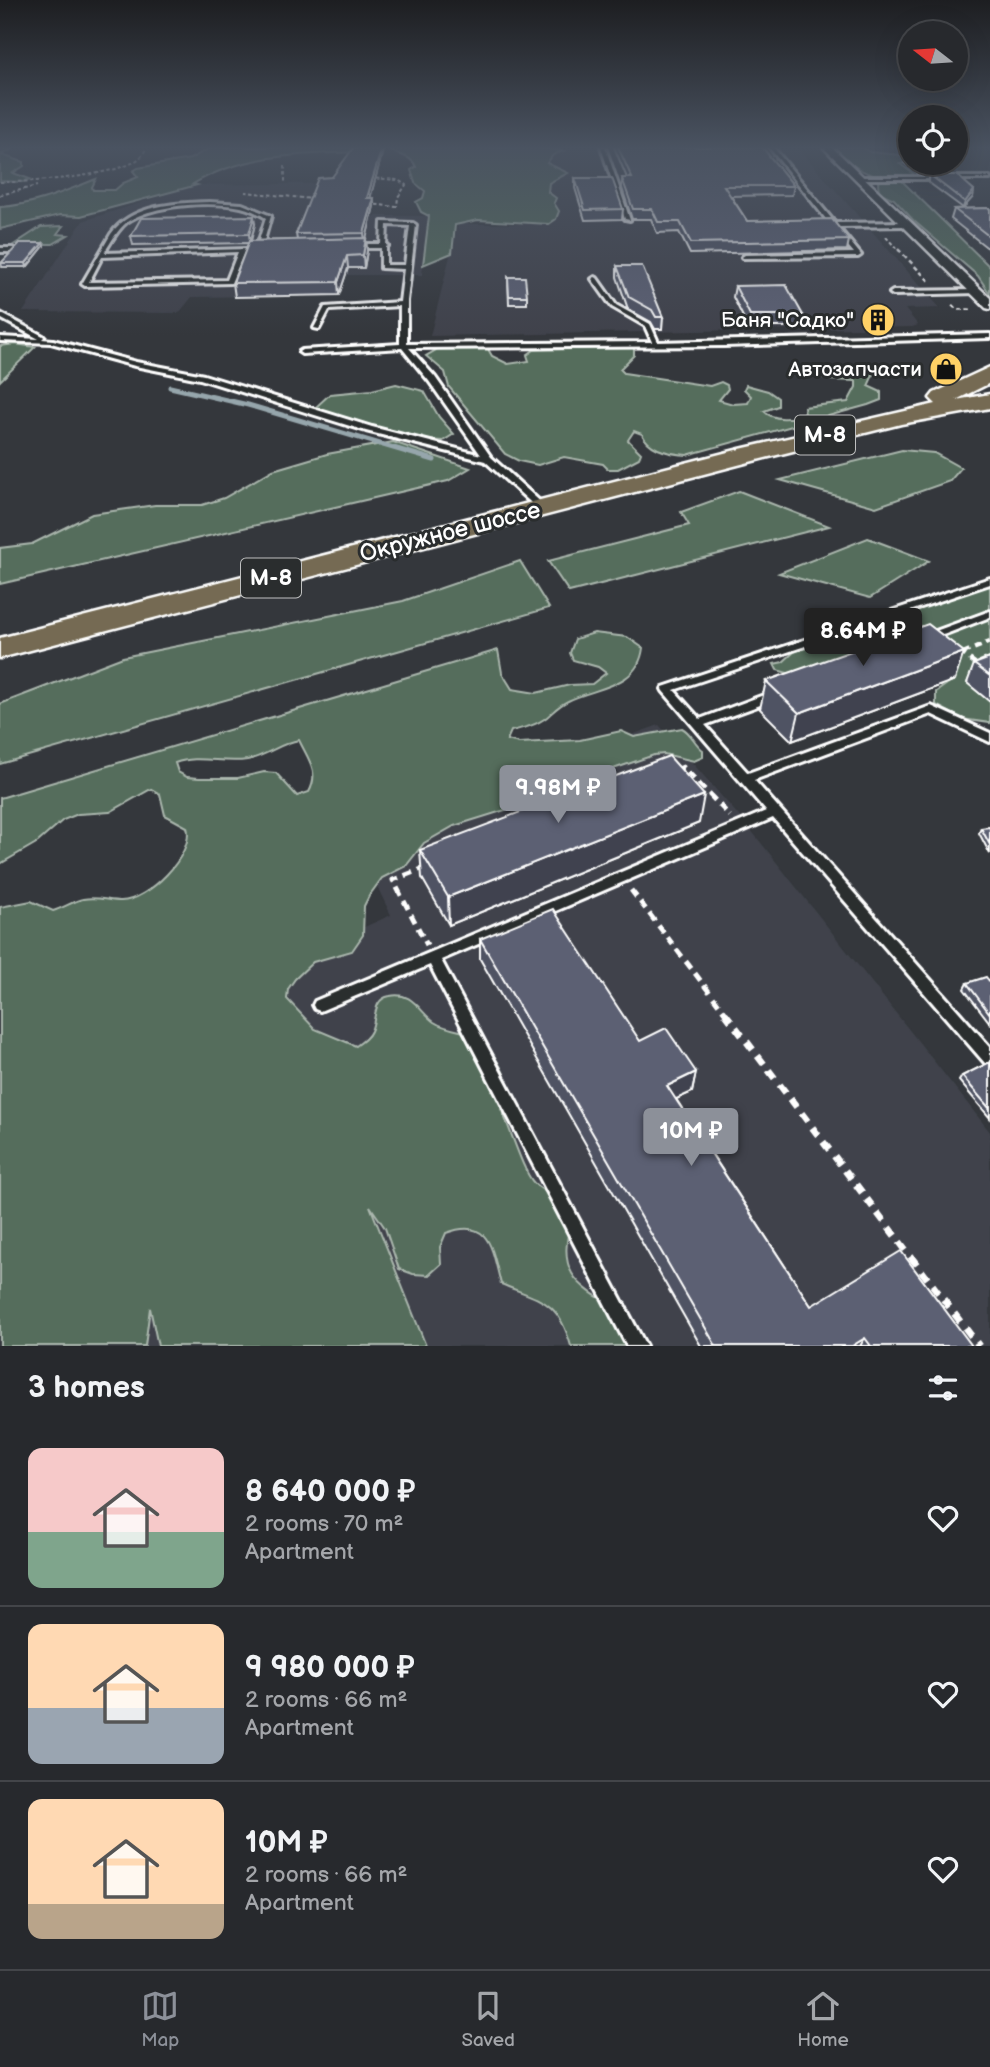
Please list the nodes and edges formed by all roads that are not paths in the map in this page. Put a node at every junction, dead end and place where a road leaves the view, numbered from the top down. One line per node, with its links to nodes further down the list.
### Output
1 (165, 210): 17 (lane)
2 (252, 210): 12 (lane)
3 (625, 210): 6 (lane)
4 (822, 210): 9 (lane)
5 (892, 210): 7 (street)
6 (628, 219)
7 (906, 224): 9 (lane); 21 (street)
8 (821, 225): 9 (lane)
9 (834, 225): 18 (lane)
10 (344, 246): 11 (lane)
11 (385, 246): 19 (lane); 19 (lane)
12 (261, 247): 13 (lane); 15 (lane)
13 (274, 247)
14 (13, 250): 16 (lane)
15 (241, 252): 17 (lane); 17 (lane)
16 (1, 255)
17 (101, 256)
18 (745, 257)
19 (409, 267): 23 (lane)
20 (595, 279): 30 (lane)
21 (976, 292): 22 (lane); 24 (street)
22 (893, 293)
23 (404, 304): 26 (lane); 31 (lane)
24 (990, 305)
25 (0, 315): 29 (lane)
26 (317, 328)
27 (990, 336): 30 (lane)
28 (0, 339): 29 (lane)
29 (51, 341): 36 (lane)
30 (656, 345): 31 (lane)
31 (404, 346): 32 (lane); 36 (lane)
32 (302, 352)
33 (990, 374): 35 (main road, Окружное шоссе / М-8)
34 (990, 401): 35 (main road, Окружное шоссе / М-8)
35 (901, 417): 37 (main road, Окружное шоссе / М-8)
36 (488, 459): 37 (lane)
37 (542, 508): 41 (main road, Окружное шоссе / М-8)
38 (990, 581): 43 (lane)
39 (990, 614): 40 (lane)
40 (911, 644)
41 (0, 648)
42 (785, 691): 43 (lane)
43 (697, 724): 45 (lane)
44 (990, 738): 45 (lane)
45 (745, 779): 46 (lane)
46 (775, 812): 47 (lane); 49 (lane)
47 (433, 957): 48 (lane); 50 (lane)
48 (320, 1004)
49 (990, 1058)
50 (637, 1346)

